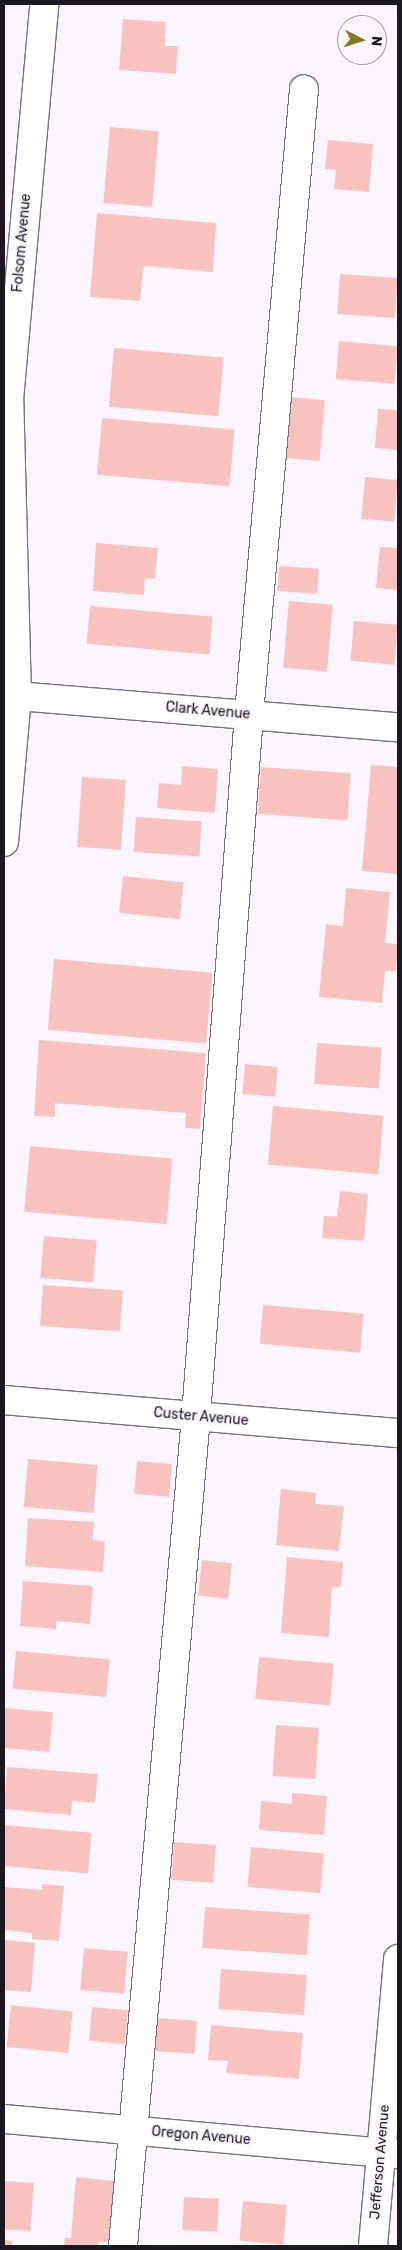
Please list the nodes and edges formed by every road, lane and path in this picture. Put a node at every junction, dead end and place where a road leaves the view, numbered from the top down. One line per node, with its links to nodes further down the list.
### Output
1 (44, 4): 3 (street, Folsom Avenue)
2 (304, 90): 5 (street)
3 (8, 515): 4 (street, Folsom Avenue)
4 (17, 696): 5 (street, Clark Avenue); 7 (street, Folsom Avenue)
5 (249, 714): 6 (street, Clark Avenue); 9 (street)
6 (398, 727)
7 (4, 842)
8 (4, 1400): 9 (street, Custer Avenue)
9 (196, 1416): 10 (street, Custer Avenue); 13 (street)
10 (398, 1433)
11 (398, 1959): 14 (street, Jefferson Avenue)
12 (4, 2119): 13 (street, Oregon Avenue)
13 (132, 2130): 14 (street, Oregon Avenue); 15 (street)
14 (390, 2153): 16 (street, Jefferson Avenue)
15 (123, 2246)
16 (373, 2246)

